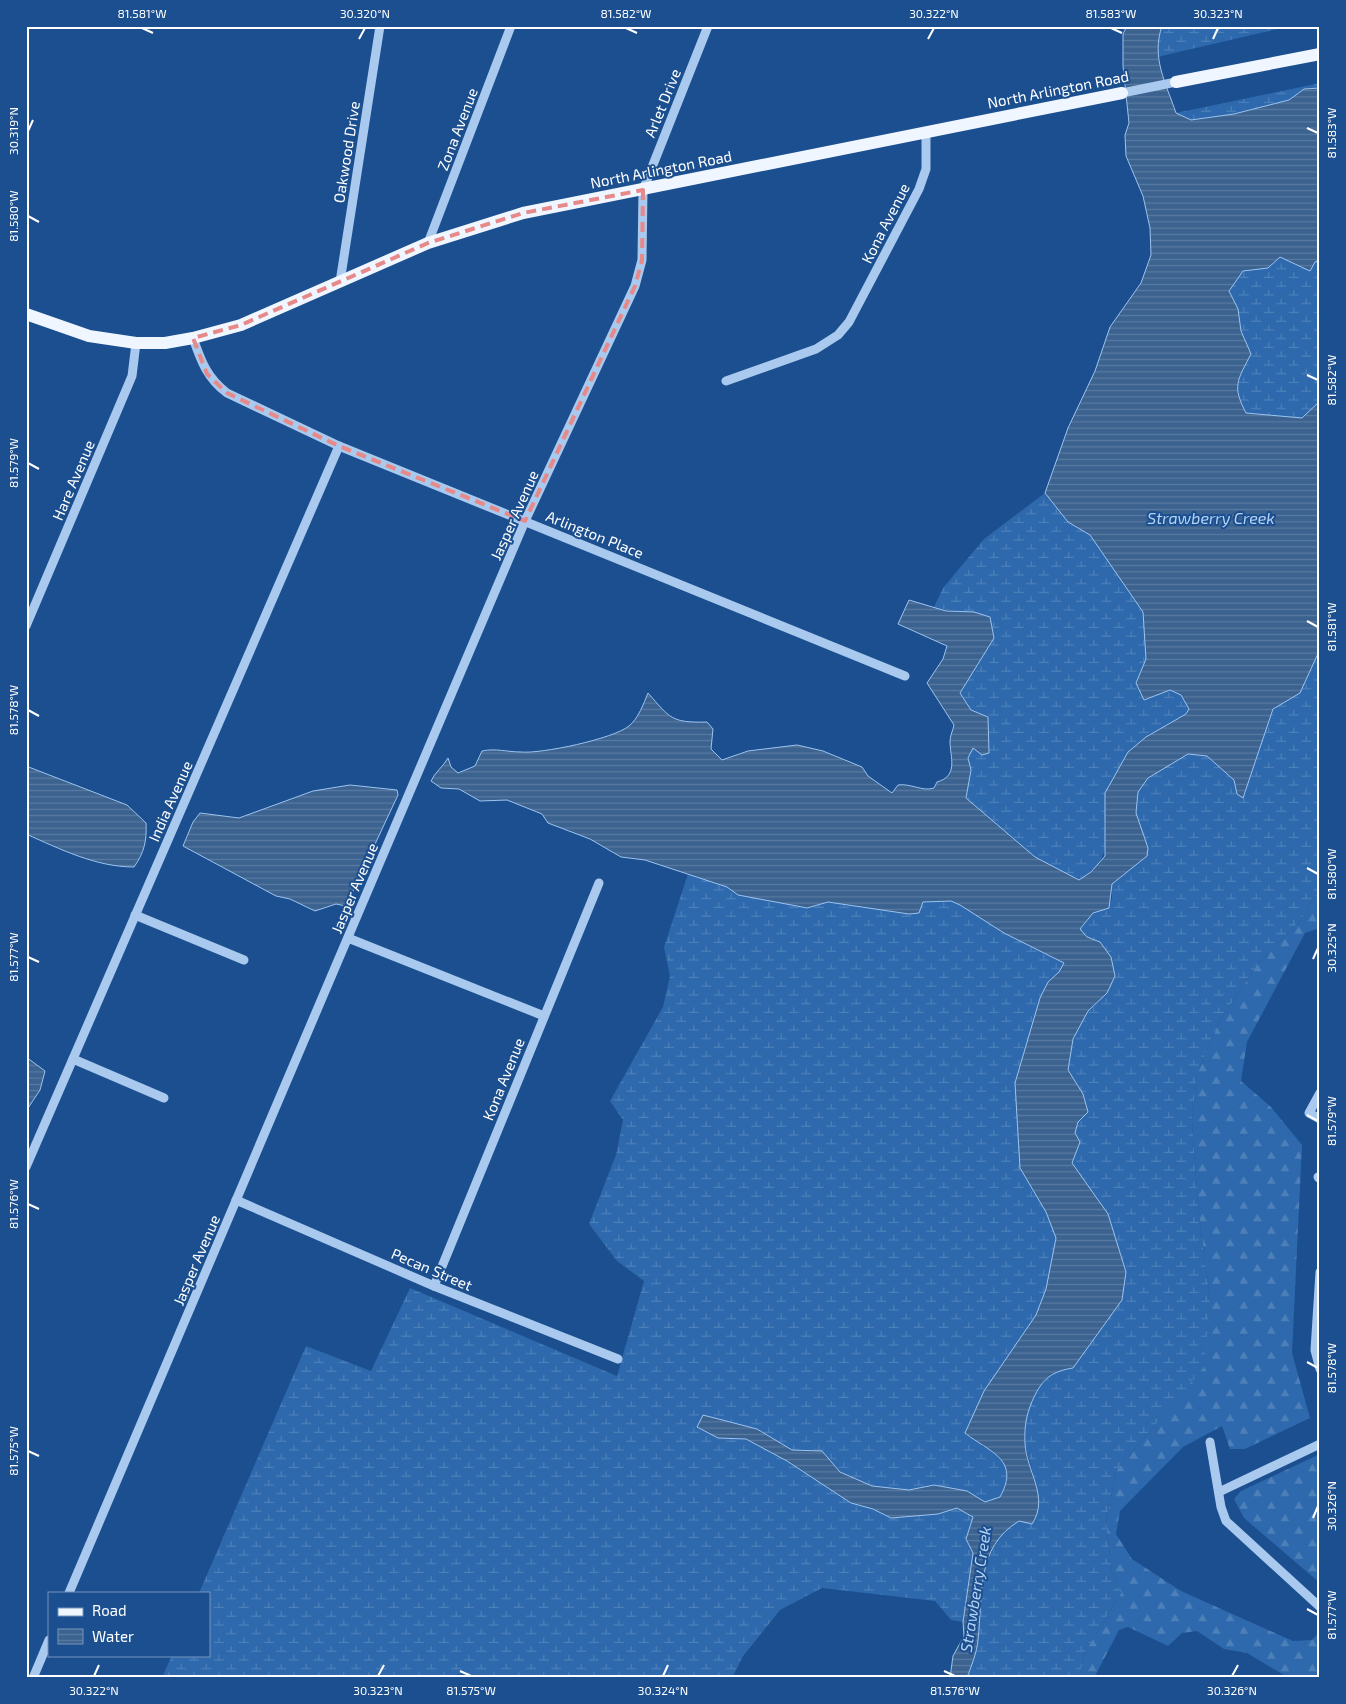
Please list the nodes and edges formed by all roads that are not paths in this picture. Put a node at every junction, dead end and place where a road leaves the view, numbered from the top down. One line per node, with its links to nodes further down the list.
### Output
1 (380, 26): 10 (street, Oakwood Drive)
2 (511, 26): 9 (street, Zona Avenue)
3 (708, 26): 8 (street, Arlet Drive)
4 (1320, 54): 5 (main road, North Arlington Road)
5 (1176, 82): 6 (street, North Arlington Road)
6 (1122, 92): 7 (main road, North Arlington Road)
7 (926, 132): 8 (main road, North Arlington Road); 14 (street, Kona Avenue)
8 (643, 190): 9 (main road, North Arlington Road); 16 (street, Jasper Avenue)
9 (428, 243): 10 (main road, North Arlington Road)
10 (340, 282): 12 (main road, North Arlington Road)
11 (26, 314): 13 (main road, North Arlington Road)
12 (193, 338): 13 (main road, North Arlington Road); 15 (street, Arlington Place)
13 (136, 343): 17 (street, Hare Avenue)
14 (726, 381)
15 (339, 446): 16 (street, Arlington Place); 20 (street, India Avenue)
16 (525, 521): 18 (street, Arlington Place); 21 (street, Jasper Avenue)
17 (26, 626)
18 (905, 676)
19 (598, 883): 23 (street, Kona Avenue)
20 (135, 915): 22 (street); 24 (street, India Avenue)
21 (348, 938): 23 (street); 29 (street, Jasper Avenue)
22 (244, 960)
23 (544, 1016): 31 (street, Kona Avenue)
24 (73, 1059): 26 (street); 28 (street, India Avenue)
25 (1320, 1093): 27 (street)
26 (164, 1098)
27 (1320, 1119)
28 (26, 1167)
29 (236, 1200): 31 (street, Pecan Street); 38 (street, Jasper Avenue)
30 (1320, 1272): 32 (street)
31 (434, 1286): 33 (street, Pecan Street)
32 (1318, 1297): 34 (street)
33 (618, 1359)
34 (1320, 1369)
35 (1210, 1442): 37 (street)
36 (1320, 1444): 37 (street)
37 (1219, 1492): 39 (street)
38 (69, 1592)
39 (1320, 1607)
40 (48, 1642): 41 (street)
41 (33, 1678)

